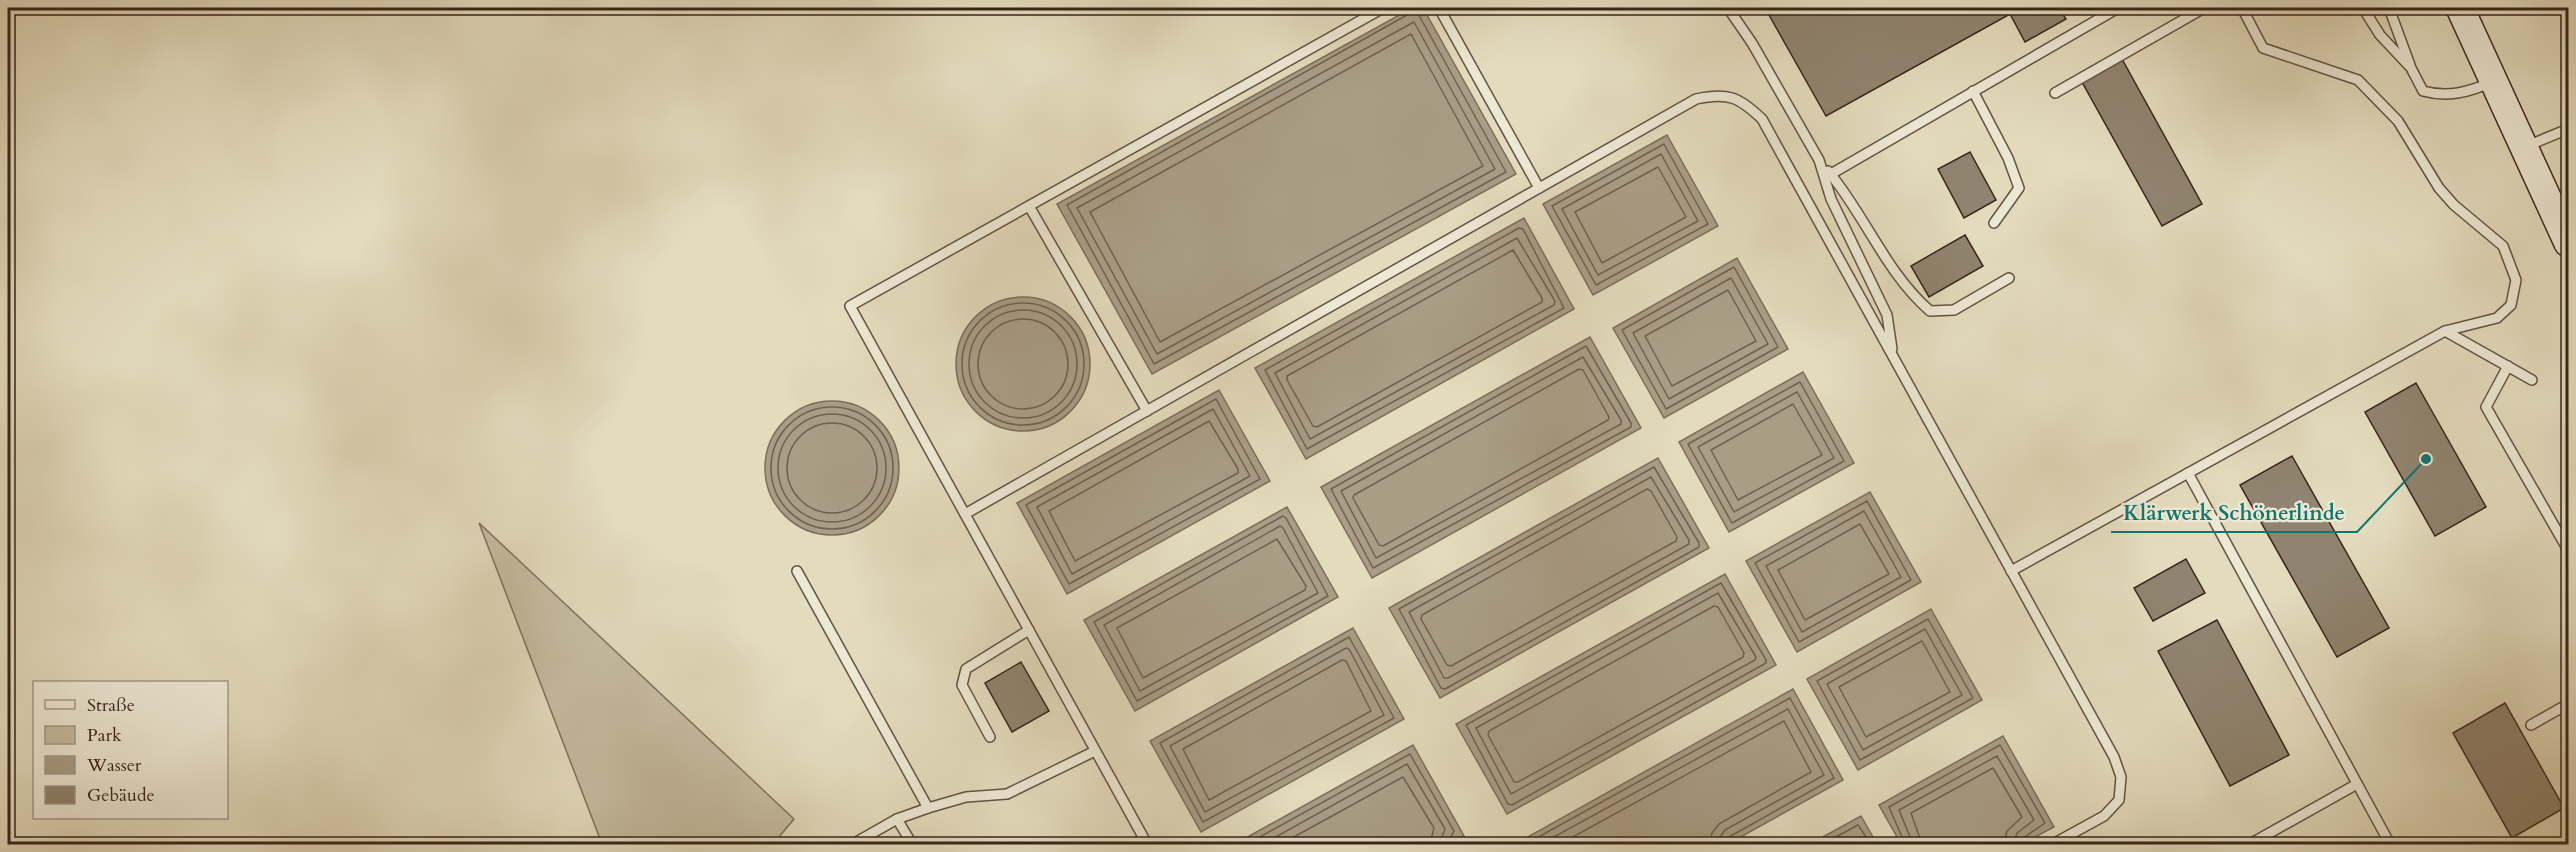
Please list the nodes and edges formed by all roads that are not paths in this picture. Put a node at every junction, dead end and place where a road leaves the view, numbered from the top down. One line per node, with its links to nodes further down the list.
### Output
1 (1383, 8): 19 (lane)
2 (1439, 8): 18 (lane)
3 (1728, 8): 16 (lane)
4 (2118, 8): 12 (lane)
5 (2204, 8): 13 (lane)
6 (2241, 8): 23 (lane)
7 (2363, 8): 10 (lane)
8 (2389, 8): 10 (lane)
9 (2460, 8): 11 (main road)
10 (2411, 68): 11 (lane)
11 (2494, 82): 15 (main road)
12 (1974, 91): 17 (lane); 20 (lane)
13 (2055, 93)
14 (2568, 129): 15 (lane)
15 (2524, 147): 21 (main road)
16 (1819, 160): 17 (lane); 24 (lane)
17 (1831, 174): 22 (lane)
18 (1539, 188): 24 (lane); 27 (lane)
19 (1029, 206): 27 (lane); 29 (lane)
20 (1994, 223)
21 (2568, 243)
22 (2009, 279)
23 (2445, 331): 25 (lane); 28 (lane)
24 (1893, 357): 32 (lane)
25 (2508, 366): 26 (lane); 30 (lane)
26 (2532, 380)
27 (1147, 411): 29 (lane)
28 (2188, 473): 32 (lane); 38 (lane)
29 (965, 514): 33 (lane)
30 (2568, 550)
31 (797, 571): 39 (lane)
32 (2011, 571): 44 (lane)
33 (1029, 630): 36 (lane); 37 (lane)
34 (2568, 704): 35 (lane)
35 (2532, 725)
36 (990, 737)
37 (1095, 751): 39 (lane); 43 (lane)
38 (2357, 784): 45 (lane); 46 (lane)
39 (928, 808): 40 (lane)
40 (897, 819): 41 (lane); 42 (lane)
41 (853, 844)
42 (912, 844)
43 (1147, 844)
44 (2053, 844)
45 (2250, 844)
46 (2390, 844)

